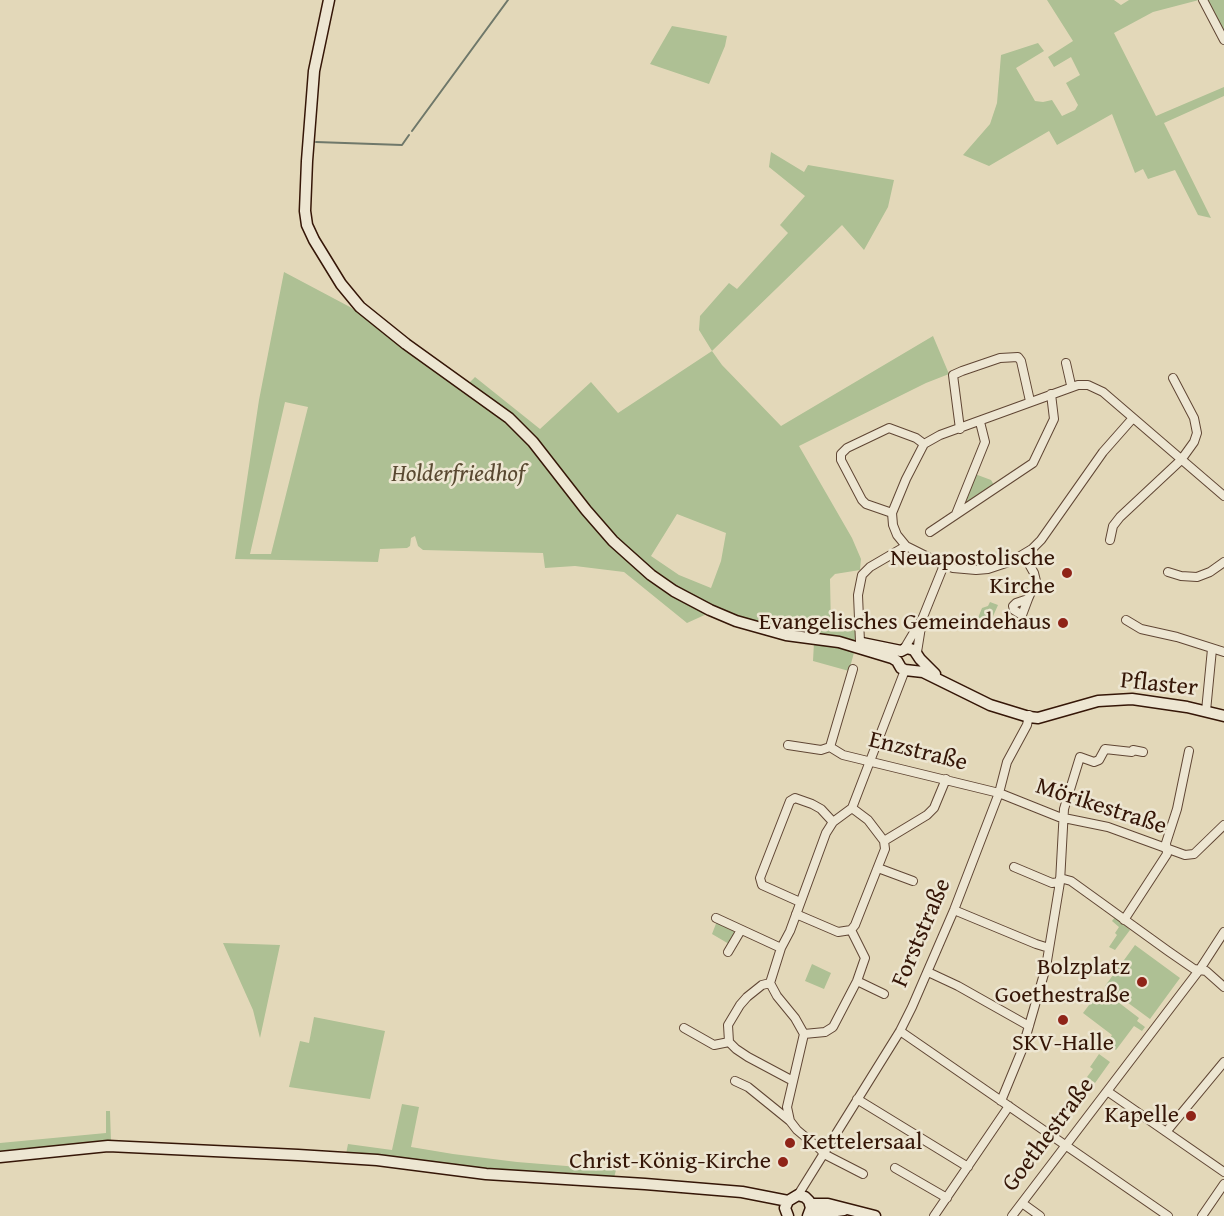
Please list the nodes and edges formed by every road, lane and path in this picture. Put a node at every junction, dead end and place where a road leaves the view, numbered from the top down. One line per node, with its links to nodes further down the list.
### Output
1 (329, 0): 27 (street)
2 (1205, 2): 3 (street)
3 (1224, 40)
4 (1066, 363): 6 (street)
5 (1173, 378): 13 (street)
6 (1071, 386): 7 (street); 9 (street)
7 (1051, 394): 8 (street); 16 (street)
8 (1030, 401): 10 (street); 11 (street)
9 (1133, 418): 13 (street); 20 (street)
10 (980, 422): 11 (street); 16 (street)
11 (960, 429): 12 (street)
12 (924, 444): 15 (street); 15 (street)
13 (1181, 460): 14 (street); 18 (street)
14 (1224, 496)
15 (892, 513): 19 (street)
16 (956, 515): 17 (street)
17 (930, 532)
18 (1110, 540)
19 (906, 546): 22 (street); 28 (street)
20 (1024, 555): 22 (street); 24 (street)
21 (1224, 562): 23 (street)
22 (944, 565): 25 (street)
23 (1168, 572)
24 (1028, 599)
25 (923, 617): 31 (street); 32 (street)
26 (1126, 620): 29 (street)
27 (839, 642): 28 (street); 31 (street)
28 (860, 642): 31 (street)
29 (1212, 650): 30 (street); 36 (street)
30 (1224, 652)
31 (901, 654): 32 (street); 34 (street)
32 (918, 656): 34 (street); 35 (street)
33 (853, 669): 40 (street, Enzstraße)
34 (909, 670): 35 (street); 43 (street)
35 (950, 685): 37 (street, Pflaster)
36 (1206, 711): 37 (street, Pflaster); 38 (street, Pflaster)
37 (1029, 715): 45 (street, Forststraße)
38 (1224, 716)
39 (788, 746): 40 (street, Enzstraße)
40 (830, 747): 43 (street, Enzstraße)
41 (1189, 751): 51 (street)
42 (1143, 752): 47 (street)
43 (870, 760): 44 (street, Enzstraße); 46 (street)
44 (946, 779): 45 (street, Enzstraße); 50 (street)
45 (999, 793): 47 (street, Mörikestraße); 57 (street, Forststraße)
46 (852, 808): 48 (street); 50 (street)
47 (1063, 818): 51 (street, Mörikestraße); 55 (street)
48 (833, 822): 56 (street); 56 (street)
49 (1224, 825): 51 (street, Mörikestraße)
50 (884, 841): 53 (street)
51 (1167, 848): 60 (street)
52 (1014, 867): 55 (street)
53 (878, 868): 54 (street); 62 (street)
54 (913, 881)
55 (1060, 882): 60 (street); 65 (street)
56 (800, 902): 58 (street)
57 (954, 910): 65 (street); 68 (street, Forststraße)
58 (796, 914): 62 (street); 64 (street)
59 (716, 918): 61 (street)
60 (1124, 920): 67 (street)
61 (741, 930): 64 (street); 66 (street)
62 (851, 930): 69 (street)
63 (1224, 932): 67 (street, Goethestraße)
64 (781, 948): 70 (street)
65 (1049, 948): 73 (street)
66 (728, 952)
67 (1200, 969): 71 (street); 81 (street, Goethestraße)
68 (928, 972): 73 (street); 75 (street, Forststraße)
69 (857, 981): 72 (street); 76 (street)
70 (770, 983): 76 (street); 77 (street)
71 (1224, 987)
72 (884, 994)
73 (1029, 1026): 83 (street)
74 (684, 1028): 77 (street)
75 (900, 1031): 82 (street, Forststraße); 83 (street)
76 (804, 1034): 79 (street)
77 (729, 1042): 79 (street)
78 (1224, 1062): 85 (street)
79 (794, 1080): 84 (street)
80 (735, 1081): 84 (street)
81 (1107, 1091): 85 (street); 86 (street, Goethestraße)
82 (857, 1099): 87 (street, Forststraße); 89 (street)
83 (1005, 1103): 86 (street); 89 (street)
84 (790, 1121): 87 (street)
85 (1166, 1132): 91 (street)
86 (1066, 1146): 95 (street, Goethestraße); 102 (street)
87 (824, 1155): 92 (street); 96 (street, Forststraße)
88 (0, 1157): 97 (street)
89 (968, 1167): 94 (street)
90 (895, 1168): 94 (street)
91 (1224, 1172)
92 (863, 1174)
93 (1224, 1184): 103 (street)
94 (946, 1198): 99 (street)
95 (1022, 1203): 100 (street, Goethestraße); 101 (street)
96 (806, 1206): 97 (street); 98 (street)
97 (787, 1208)
98 (875, 1216)
99 (934, 1216)
100 (1012, 1216)
101 (1040, 1216)
102 (1168, 1216)
103 (1202, 1216)

